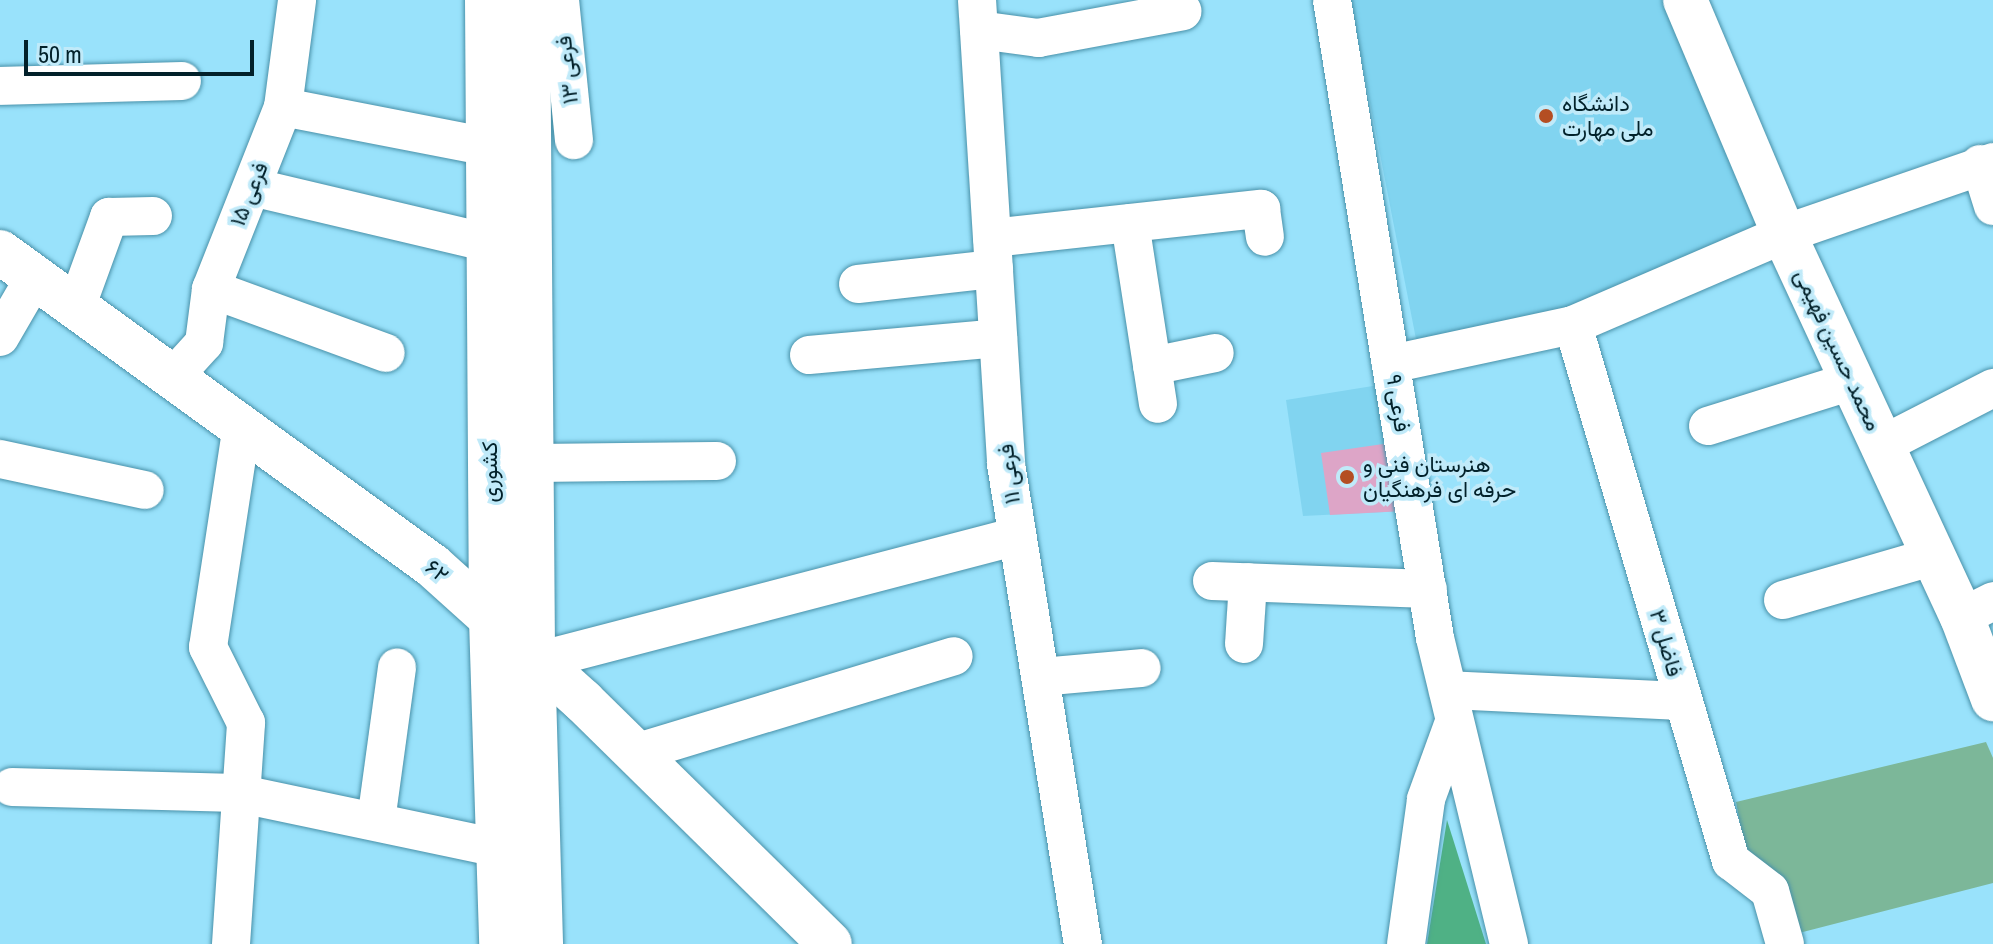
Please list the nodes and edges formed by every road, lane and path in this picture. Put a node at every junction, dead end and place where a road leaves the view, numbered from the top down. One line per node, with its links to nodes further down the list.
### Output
1 (297, 0): 11 (street, فرعی ۱۵)
2 (487, 0): 13 (main road, کشوری)
3 (528, 0): 45 (main road, کشوری)
4 (560, 0): 12 (street, فرعی ۱۳)
5 (1332, 0): 34 (street, فرعی ۹)
6 (1685, 0): 19 (main road, محمد حسین فهیمی)
7 (1183, 11): 8 (street)
8 (978, 15): 23 (street, فرعی ۱۱)
9 (182, 81): 10 (street)
10 (0, 86)
11 (283, 107): 13 (street); 15 (street, فرعی ۱۵)
12 (574, 140)
13 (488, 147): 21 (main road, کشوری)
14 (1987, 163): 16 (street); 19 (street)
15 (252, 187): 21 (street); 26 (street, فرعی ۱۵)
16 (1993, 206)
17 (153, 216): 27 (street)
18 (1130, 223): 20 (street); 23 (street); 35 (street)
19 (1784, 234): 28 (street); 37 (main road, محمد حسین فهیمی)
20 (1265, 237)
21 (489, 243): 52 (main road, کشوری)
22 (0, 252): 24 (main road, ۶۲)
23 (993, 253): 25 (street); 30 (street, فرعی ۱۱)
24 (36, 275): 27 (main road, ۶۲); 29 (street)
25 (858, 284)
26 (211, 289): 31 (street); 36 (street, فرعی ۱۵)
27 (77, 305): 36 (main road, ۶۲)
28 (1573, 325): 34 (street); 60 (street, فاضل ۳)
29 (0, 337)
30 (998, 338): 33 (street); 47 (street, فرعی ۱۱)
31 (386, 353)
32 (1215, 353): 35 (street)
33 (809, 355)
34 (1391, 364): 49 (street, فرعی ۹)
35 (1152, 366): 39 (street)
36 (174, 376): 40 (main road, ۶۲)
37 (1852, 381): 41 (street); 42 (main road, محمد حسین فهیمی)
38 (1993, 388): 42 (street)
39 (1158, 404)
40 (242, 426): 52 (main road, ۶۲); 64 (street)
41 (1708, 426)
42 (1882, 445): 48 (main road, محمد حسین فهیمی)
43 (0, 459): 46 (street)
44 (717, 461): 45 (street)
45 (531, 463): 55 (main road, کشوری)
46 (145, 490)
47 (1017, 536): 55 (street); 58 (street, فرعی ۱۱)
48 (1934, 556): 50 (street); 51 (main road, محمد حسین فهیمی)
49 (1428, 589): 53 (street); 61 (street, فرعی ۹)
50 (1783, 600)
51 (1978, 609): 59 (main road, محمد حسین فهیمی)
52 (491, 619): 55 (main road, ۶۲); 66 (main road, کشوری)
53 (1244, 644)
54 (954, 656): 62 (street)
55 (535, 658): 62 (main road, ۶۲); 69 (main road, کشوری)
56 (397, 667): 65 (street)
57 (1142, 668): 58 (street)
58 (1041, 677): 71 (street, فرعی ۱۱)
59 (1993, 699)
60 (1683, 701): 61 (street); 74 (street, فاضل ۳)
61 (1451, 706): 72 (street); 73 (street, فرعی ۹)
62 (635, 753): 70 (main road, ۶۲)
63 (12, 787): 64 (street)
64 (237, 793): 65 (street); 67 (street)
65 (376, 821): 66 (street)
66 (498, 848): 68 (main road, کشوری)
67 (231, 944)
68 (501, 944)
69 (541, 944)
70 (830, 944)
71 (1083, 944)
72 (1406, 944)
73 (1509, 944)
74 (1785, 944)

